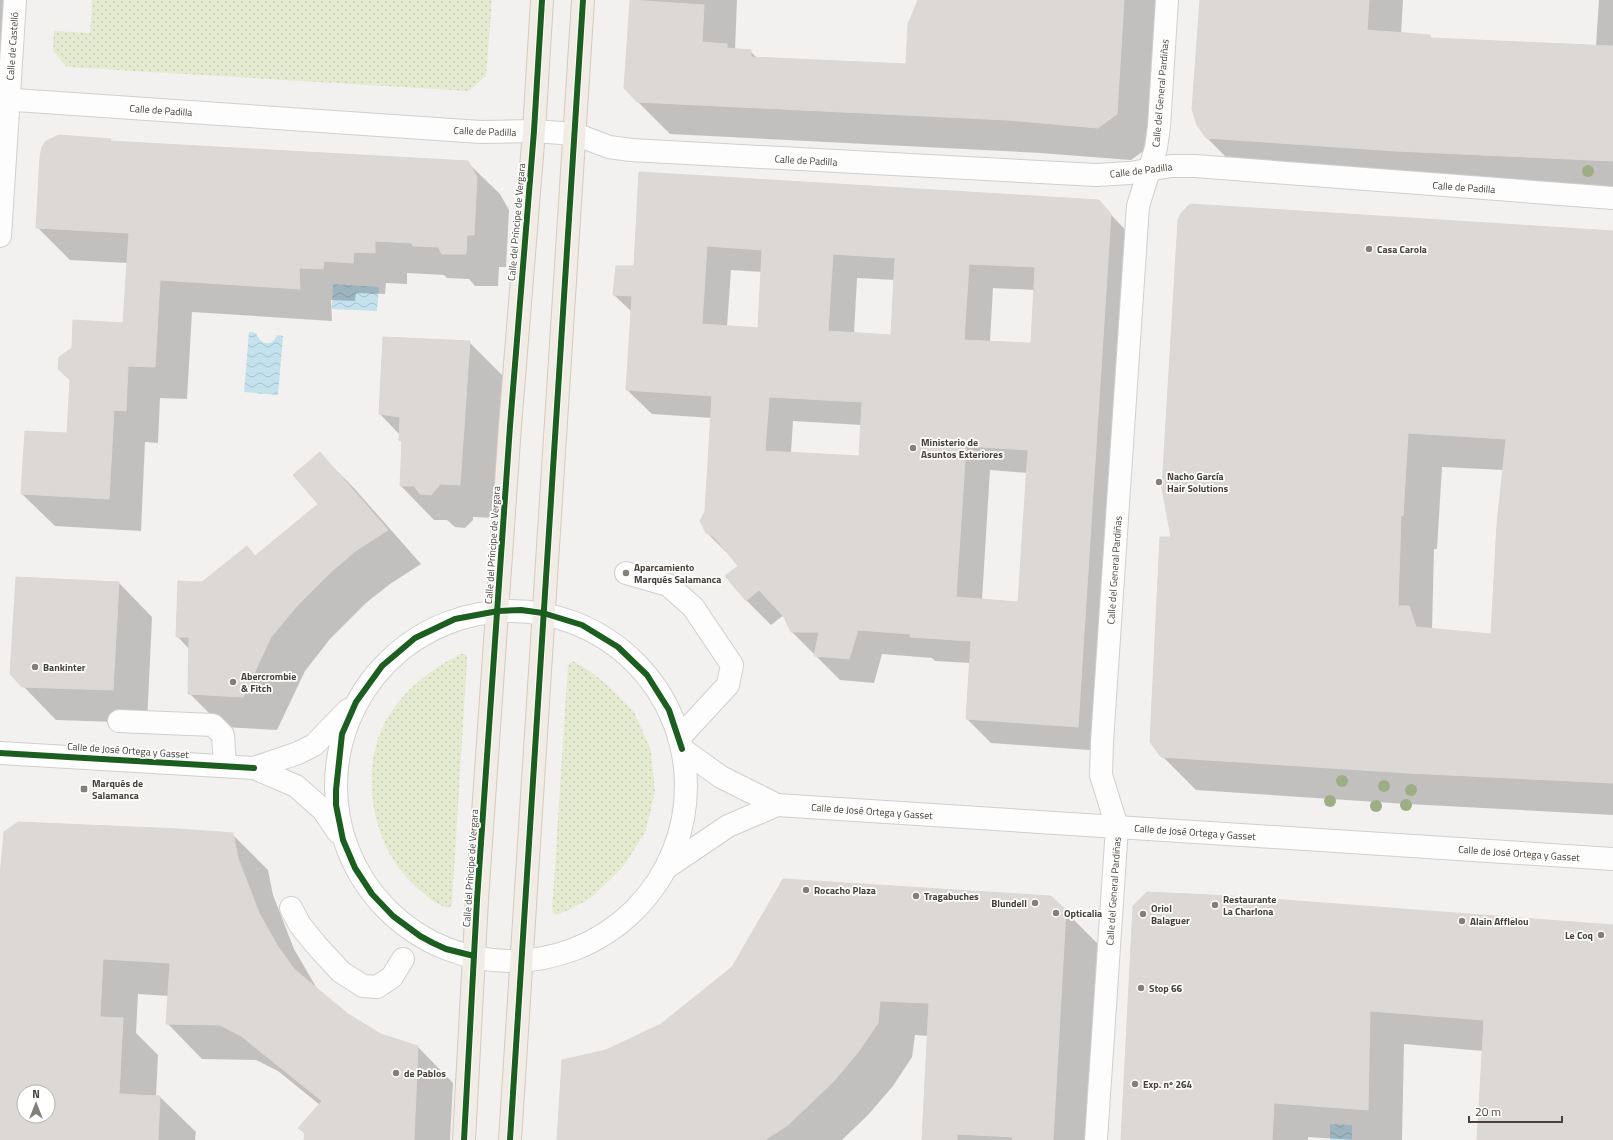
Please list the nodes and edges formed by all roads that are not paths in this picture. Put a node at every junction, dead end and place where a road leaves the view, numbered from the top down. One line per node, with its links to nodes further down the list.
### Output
1 (15, 0): 5 (street, Calle de Castelló)
2 (542, 0): 6 (main road, Calle del Príncipe de Vergara)
3 (583, 0): 7 (main road)
4 (1168, 0): 8 (street, Calle del General Pardiñas)
5 (4, 99): 6 (street, Calle de Padilla); 10 (street, Calle de Castelló)
6 (534, 131): 7 (street, Calle de Padilla); 12 (main road, Calle del Príncipe de Vergara)
7 (574, 134): 8 (street, Calle de Padilla); 13 (main road)
8 (1149, 170): 9 (street, Calle de Padilla); 21 (street, Calle del General Pardiñas)
9 (1613, 198)
10 (0, 236)
11 (626, 572): 16 (street)
12 (498, 611): 13 (street); 14 (street); 26 (main road, Calle del Príncipe de Vergara)
13 (543, 614): 16 (street); 28 (main road)
14 (356, 702): 19 (street, Calle de José Ortega y Gasset); 22 (street)
15 (119, 721): 18 (street)
16 (680, 743): 20 (street, Calle de José Ortega y Gasset); 24 (street)
17 (0, 752): 18 (street, Calle de José Ortega y Gasset)
18 (226, 766): 19 (street, Calle de José Ortega y Gasset)
19 (254, 768): 22 (street, Calle de José Ortega y Gasset)
20 (777, 805): 21 (street, Calle de José Ortega y Gasset); 24 (street, Calle de José Ortega y Gasset)
21 (1117, 827): 23 (street, Calle de José Ortega y Gasset); 31 (street, Calle del General Pardiñas)
22 (343, 840): 26 (street)
23 (1613, 859)
24 (666, 868): 28 (street)
25 (291, 908): 27 (street)
26 (474, 956): 28 (street); 29 (main road, Calle del Príncipe de Vergara)
27 (403, 959)
28 (521, 960): 30 (main road)
29 (464, 1140)
30 (510, 1140)
31 (1096, 1140)

